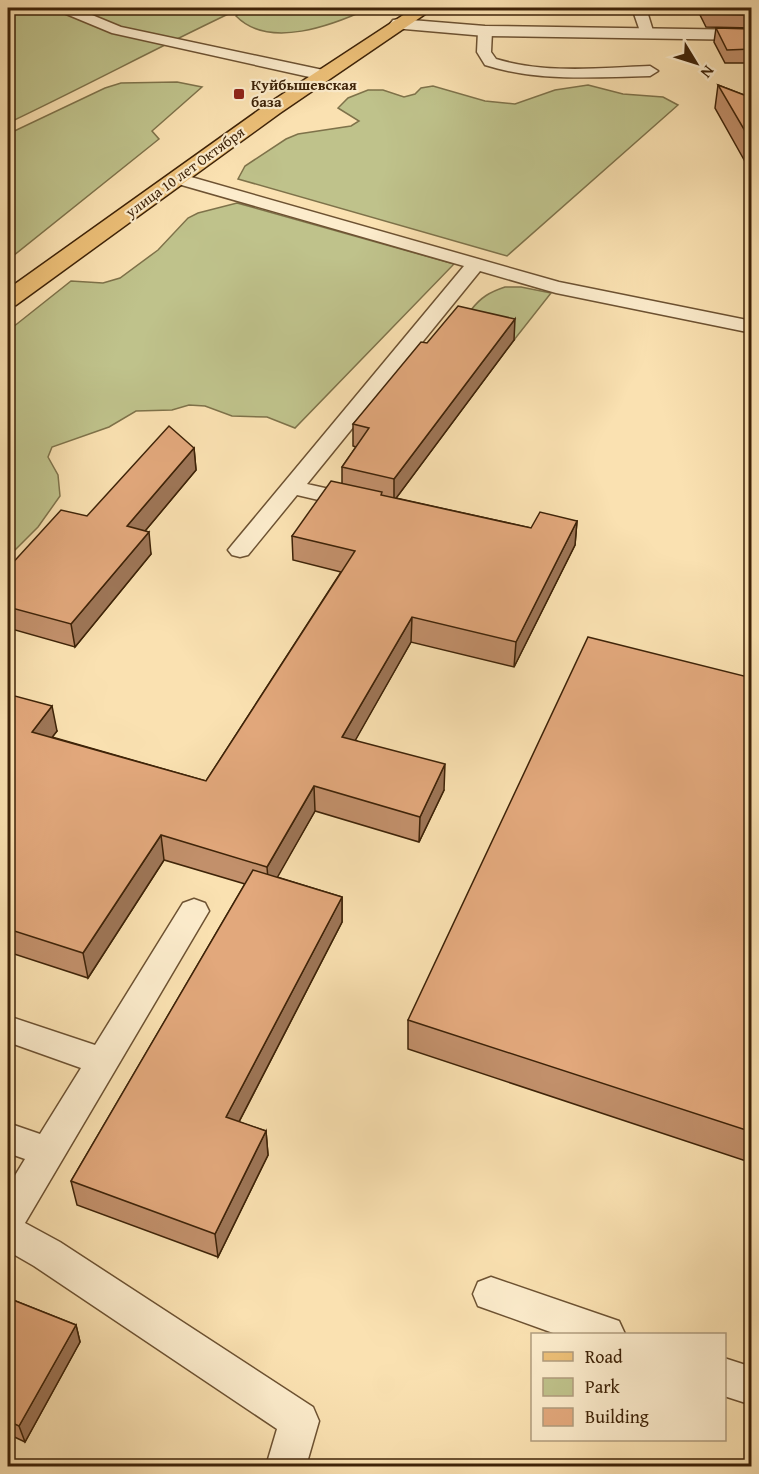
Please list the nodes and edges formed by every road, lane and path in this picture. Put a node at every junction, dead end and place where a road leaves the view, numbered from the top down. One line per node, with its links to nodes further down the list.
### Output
1 (64, 8): 9 (lane)
2 (425, 8): 4 (main road, улица 10 лет Октября)
3 (639, 8): 6 (lane)
4 (399, 24): 5 (street); 9 (main road, улица 10 лет Октября)
5 (485, 31): 6 (street); 8 (lane)
6 (647, 34): 7 (street)
7 (752, 35)
8 (650, 71)
9 (323, 75): 10 (main road, улица 10 лет Октября)
10 (177, 178): 11 (lane); 12 (main road, улица 10 лет Октября)
11 (476, 264): 13 (lane); 14 (lane)
12 (8, 300)
13 (752, 327)
14 (291, 487): 15 (lane); 16 (lane)
15 (383, 508)
16 (240, 550)
17 (194, 911): 19 (lane)
18 (8, 1029): 19 (lane)
19 (102, 1061): 21 (lane)
20 (8, 1138): 21 (lane)
21 (47, 1152): 22 (lane)
22 (8, 1218)
23 (8, 1232): 28 (lane)
24 (492, 1294): 25 (lane)
25 (600, 1333)
26 (726, 1378): 27 (lane)
27 (752, 1386)
28 (286, 1467)

